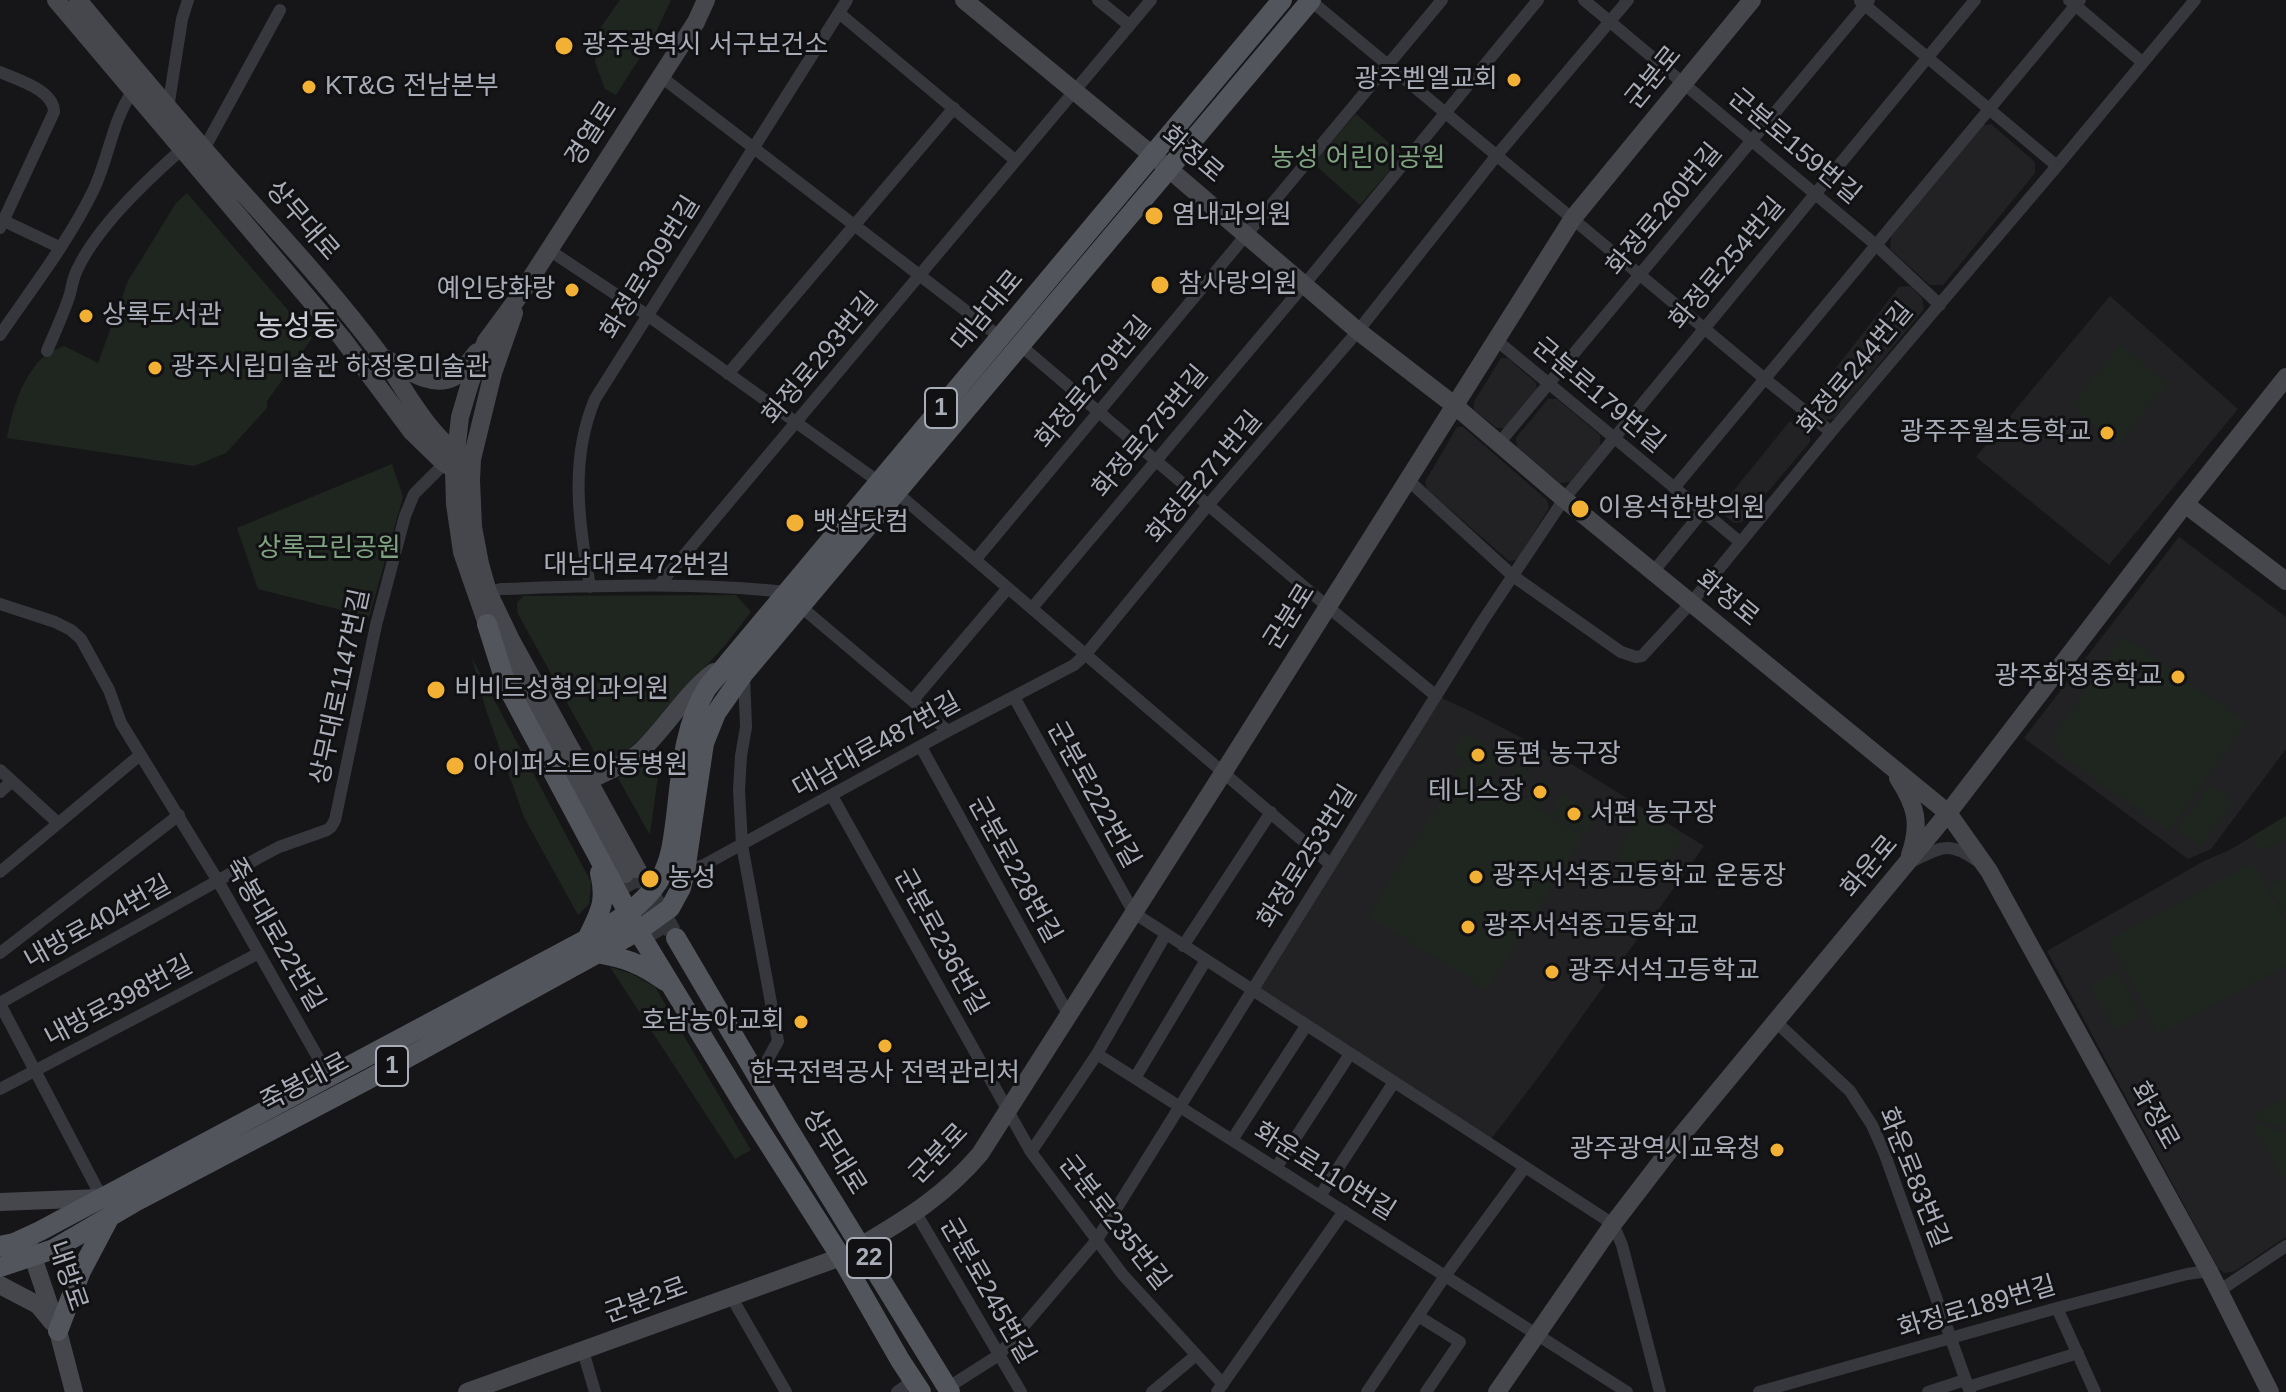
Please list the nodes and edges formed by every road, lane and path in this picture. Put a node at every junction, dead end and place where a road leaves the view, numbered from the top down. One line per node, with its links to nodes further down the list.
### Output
1 (56, 0): 31 (street, 상무대로)
2 (78, 0): 32 (street, 상무대로)
3 (188, 0): 32 (street)
4 (706, 0): 28 (street, 경열로)
5 (847, 0): 21 (street, 화정로309번길)
6 (964, 0): 30 (street, 화정로)
7 (1098, 0): 23 (street)
8 (1151, 0): 23 (street, 화정로293번길)
9 (1282, 0): 40 (main road, 대남대로 / 1)
10 (1311, 0): 26 (street); 44 (main road, 대남대로 / 1)
11 (1442, 0): 26 (street, 화정로279번길)
12 (1538, 0): 35 (street, 화정로275번길)
13 (1584, 0): 22 (street, 군분로159번길)
14 (1628, 0): 22 (street, 화정로271번길)
15 (1752, 0): 29 (street, 군분로)
16 (1975, 0): 24 (street, 화정로254번길)
17 (2195, 0): 25 (street, 화정로244번길)
18 (1864, 2): 24 (street); 36 (street, 화정로260번길)
19 (2075, 2): 25 (street); 34 (street)
20 (280, 10): 38 (street)
21 (839, 13): 33 (street); 37 (street, 화정로309번길)
22 (1610, 21): 29 (street, 군분로159번길); 41 (street, 화정로271번길)
23 (1129, 25): 30 (street, 화정로293번길)
24 (1927, 58): 34 (street); 45 (street, 화정로254번길)
25 (2142, 62): 43 (street, 화정로244번길)
26 (1388, 64): 35 (street); 49 (street, 화정로279번길)
27 (0, 72): 47 (street)
28 (660, 76): 37 (street); 52 (street, 경열로)
29 (1684, 82): 36 (street, 군분로159번길); 46 (street, 군분로)
30 (1074, 89): 40 (street, 화정로); 42 (street, 화정로293번길)
31 (132, 92): 39 (street, 상무대로); 51 (street)
32 (168, 108): 38 (street, 상무대로)
33 (954, 108): 42 (street); 48 (street)
34 (1989, 110): 43 (street); 50 (street)
35 (1445, 112): 41 (street); 55 (street, 화정로275번길)
36 (1752, 141): 45 (street, 군분로159번길); 53 (street, 화정로260번길)
37 (753, 148): 48 (street); 58 (street, 화정로309번길)
38 (204, 149): 67 (street, 상무대로)
39 (181, 150): 66 (street); 80 (street, 상무대로)
40 (1153, 155): 44 (street, 화정로); 62 (main road, 대남대로 / 1)
41 (1497, 155): 46 (street); 60 (street, 화정로271번길)
42 (1015, 160): 54 (street, 화정로293번길)
43 (2057, 166): 57 (street, 화정로244번길)
44 (1169, 169): 49 (street, 화정로); 65 (main road, 대남대로 / 1)
45 (1815, 193): 50 (street, 군분로159번길); 59 (street, 화정로254번길)
46 (1573, 218): 53 (street); 63 (street, 군분로)
47 (2, 223): 51 (street)
48 (854, 225): 54 (street); 68 (street)
49 (1247, 235): 55 (street, 화정로); 74 (street, 화정로279번길)
50 (1876, 245): 57 (street, 군분로159번길); 70 (street, 군분로179번길)
51 (59, 247): 61 (street)
52 (549, 250): 56 (street, 경열로); 58 (street)
53 (1640, 274): 59 (street); 71 (street, 화정로260번길)
54 (919, 276): 62 (street); 75 (street, 화정로293번길)
55 (1304, 285): 60 (street, 화정로); 79 (street, 화정로275번길)
56 (520, 295): 64 (street, 경열로); 80 (street, 경열로)
57 (1940, 305): 76 (street, 화정로244번길)
58 (647, 315): 68 (street); 94 (street, 화정로309번길)
59 (1704, 327): 70 (street); 77 (street, 화정로254번길)
60 (1358, 331): 73 (street, 화정로); 85 (street, 화정로271번길)
61 (0, 335)
62 (1000, 337): 82 (main road, 대남대로 / 1)
63 (1495, 339): 71 (street, 군분로179번길); 73 (street, 군분로)
64 (486, 341): 67 (street); 80 (street, 경열로)
65 (1020, 345): 74 (street); 82 (main road, 대남대로 / 1)
66 (47, 351)
67 (382, 356): 80 (street, 상무대로)
68 (728, 374): 75 (street)
69 (2286, 377): 72 (street, 화운로)
70 (1765, 379): 76 (street); 83 (street, 군분로179번길)
71 (1549, 384): 77 (street, 군분로179번길); 78 (street, 화정로260번길)
72 (2280, 392): 86 (street, 화운로)
73 (1454, 405): 78 (street, 화정로); 81 (street, 군분로)
74 (1099, 412): 79 (street); 89 (street, 화정로279번길)
75 (796, 422): 82 (street); 93 (street, 화정로293번길)
76 (1831, 432): 88 (street, 화정로244번길)
77 (1613, 437): 83 (street, 군분로179번길); 84 (street, 화정로254번길)
78 (1500, 442): 84 (street, 화정로)
79 (1156, 459): 85 (street); 101 (street, 화정로275번길)
80 (457, 461): 96 (street, 상무대로); 102 (street, 상무대로); 129 (street, 상무대로1147번길)
81 (1407, 479): 91 (street); 100 (street, 군분로)
82 (888, 487): 89 (street); 97 (main road, 대남대로 / 1)
83 (1674, 488): 87 (street, 군분로179번길)
84 (1564, 499): 90 (street, 화정로); 91 (street, 화정로253번길)
85 (1209, 504): 100 (street); 103 (street, 화정로271번길)
86 (2185, 504): 92 (street); 119 (street, 화운로)
87 (1703, 511): 88 (street, 군분로179번길); 90 (street)
88 (1740, 542): 98 (street, 화정로244번길)
89 (976, 559): 95 (street)
90 (1653, 572): 98 (street, 화정로)
91 (1513, 576): 98 (street, 화정로244번길); 105 (street, 화정로253번길)
92 (2286, 581)
93 (659, 585): 94 (street, 대남대로472번길); 97 (street, 대남대로472번길)
94 (590, 587): 96 (street, 대남대로472번길)
95 (1008, 588): 101 (street); 107 (street)
96 (488, 592): 102 (street, 상무대로); 114 (street, 상무대로)
97 (793, 599): 104 (main road, 대남대로 / 1); 107 (street)
98 (1691, 603): 111 (street, 화정로)
99 (0, 604): 110 (street, 죽봉대로22번길)
100 (1328, 607): 105 (street); 113 (street, 군분로)
101 (1032, 608): 103 (street)
102 (487, 624): 123 (main road)
103 (1086, 654): 106 (street, 대남대로487번길); 113 (street)
104 (736, 667): 114 (street); 122 (street); 126 (main road, 대남대로 / 1); 130 (main road, 대남대로 / 1)
105 (1435, 695): 124 (street, 화정로253번길)
106 (1014, 697): 108 (street, 대남대로487번길); 132 (street, 군분로222번길)
107 (913, 700): 108 (street)
108 (948, 731): 109 (street, 대남대로487번길)
109 (921, 747): 117 (street, 대남대로487번길); 143 (street, 군분로228번길)
110 (140, 755): 120 (street, 죽봉대로22번길); 121 (street)
111 (1887, 763): 119 (street, 화정로); 125 (street)
112 (0, 770): 115 (street)
113 (1223, 773): 118 (street); 132 (street, 군분로)
114 (598, 776): 130 (street, 상무대로)
115 (12, 781): 116 (street); 121 (street)
116 (0, 792)
117 (832, 796): 122 (street, 대남대로487번길); 155 (street, 군분로236번길)
118 (1271, 812): 124 (street); 136 (street)
119 (1948, 813): 125 (street, 화운로); 127 (street, 화정로)
120 (179, 815): 129 (street, 죽봉대로22번길); 137 (street)
121 (58, 823): 128 (street)
122 (742, 845): 126 (street, 대남대로487번길); 148 (street)
123 (594, 850): 133 (main road); 135 (main road)
124 (1330, 864): 141 (street, 화정로253번길)
125 (1907, 864): 127 (street); 144 (street, 화운로)
126 (685, 871): 131 (main road, 대남대로 / 1)
127 (1989, 871): 177 (street, 화정로)
128 (0, 872)
129 (218, 881): 138 (street, 죽봉대로22번길); 142 (street, 내방로404번길)
130 (658, 884): 131 (street, 상무대로); 133 (main road, 대남대로 / 1)
131 (670, 908): 133 (main road, 죽봉대로 / 1); 148 (main road, 22)
132 (1134, 913): 134 (street); 143 (street, 군분로)
133 (633, 922): 135 (main road, 죽봉대로 / 1); 140 (main road, 22)
134 (1166, 934): 136 (street); 146 (street)
135 (591, 946): 140 (main road); 150 (main road, 죽봉대로 / 1); 165 (main road, 죽봉대로 / 1)
136 (1183, 946): 139 (street)
137 (0, 953)
138 (259, 953): 149 (street, 내방로398번길); 150 (street, 죽봉대로22번길)
139 (1206, 960): 141 (street); 151 (street)
140 (669, 984): 158 (main road, 22)
141 (1251, 990): 145 (street); 154 (street, 화정로253번길)
142 (0, 1003): 149 (street)
143 (1068, 1014): 155 (street, 군분로)
144 (1775, 1021): 169 (street, 화운로); 186 (street, 화운로83번길)
145 (1306, 1026): 147 (street); 157 (street)
146 (1097, 1054): 151 (street, 화운로110번길); 159 (street)
147 (1350, 1054): 152 (street); 161 (street)
148 (763, 1068): 156 (main road, 22)
149 (36, 1071): 153 (street, 내방로398번길); 166 (street)
150 (329, 1077): 162 (main road, 죽봉대로 / 1)
151 (1135, 1078): 154 (street, 화운로110번길)
152 (1394, 1082): 160 (street); 163 (street)
153 (0, 1089)
154 (1179, 1106): 157 (street, 화운로110번길); 171 (street, 화정로253번길)
155 (1008, 1111): 159 (street, 군분로235번길); 168 (street, 군분로)
156 (786, 1125): 158 (main road, 상무대로); 172 (main road, 상무대로 / 22)
157 (1232, 1140): 161 (street, 화운로110번길)
158 (772, 1150): 174 (main road, 상무대로 / 22)
159 (1031, 1152): 171 (street, 군분로235번길)
160 (1525, 1167): 169 (street); 178 (street)
161 (1276, 1168): 163 (street, 화운로110번길)
162 (145, 1176): 165 (main road); 166 (main road, 죽봉대로 / 1)
163 (1320, 1196): 167 (street, 화운로110번길)
164 (0, 1202): 166 (street)
165 (133, 1203): 166 (main road, 죽봉대로 / 1)
166 (106, 1207): 170 (main road, 죽봉대로 / 1); 175 (main road, 죽봉대로 / 1); 184 (main road)
167 (1344, 1211): 178 (street, 화운로110번길); 193 (street)
168 (916, 1213): 172 (street, 군분로); 189 (street, 군분로245번길)
169 (1613, 1224): 185 (street, 화운로); 205 (street)
170 (10, 1240): 175 (street, 내방로)
171 (1096, 1241): 189 (street, 화정로253번길); 190 (street, 군분로235번길)
172 (862, 1245): 194 (main road, 상무대로 / 22)
173 (2286, 1246): 180 (street)
174 (841, 1257): 181 (street, 군분2로); 192 (main road, 상무대로 / 22)
175 (31, 1258): 176 (main road, 죽봉대로 / 1); 184 (street, 내방로)
176 (0, 1267)
177 (2209, 1271): 180 (street, 화정로); 182 (street, 화정로189번길)
178 (1445, 1276): 183 (street); 185 (street, 화운로110번길)
179 (0, 1285): 184 (street)
180 (2219, 1291): 209 (street, 화정로)
181 (732, 1298): 187 (street, 군분2로); 198 (street)
182 (2057, 1308): 186 (street, 화정로189번길); 188 (street)
183 (1418, 1316): 201 (street); 202 (street)
184 (58, 1331): 195 (street, 내방로)
185 (1536, 1334): 203 (street, 화운로); 204 (street, 화운로110번길)
186 (1951, 1338): 191 (street, 화운로83번길); 206 (street, 화정로189번길)
187 (583, 1351): 196 (street, 군분2로); 197 (street)
188 (2078, 1353): 191 (street); 208 (street)
189 (999, 1355): 194 (street, 화정로253번길); 199 (street, 군분로245번길)
190 (1195, 1356): 193 (street, 군분로235번길); 200 (street)
191 (1968, 1386): 207 (street)
192 (911, 1388)
193 (1220, 1388)
194 (948, 1390)
195 (74, 1392)
196 (467, 1392)
197 (595, 1392)
198 (786, 1392)
199 (1021, 1392)
200 (1152, 1392)
201 (1367, 1392)
202 (1426, 1392)
203 (1497, 1392)
204 (1627, 1392)
205 (1660, 1392)
206 (1759, 1392)
207 (1928, 1392)
208 (2095, 1392)
209 (2270, 1392)

